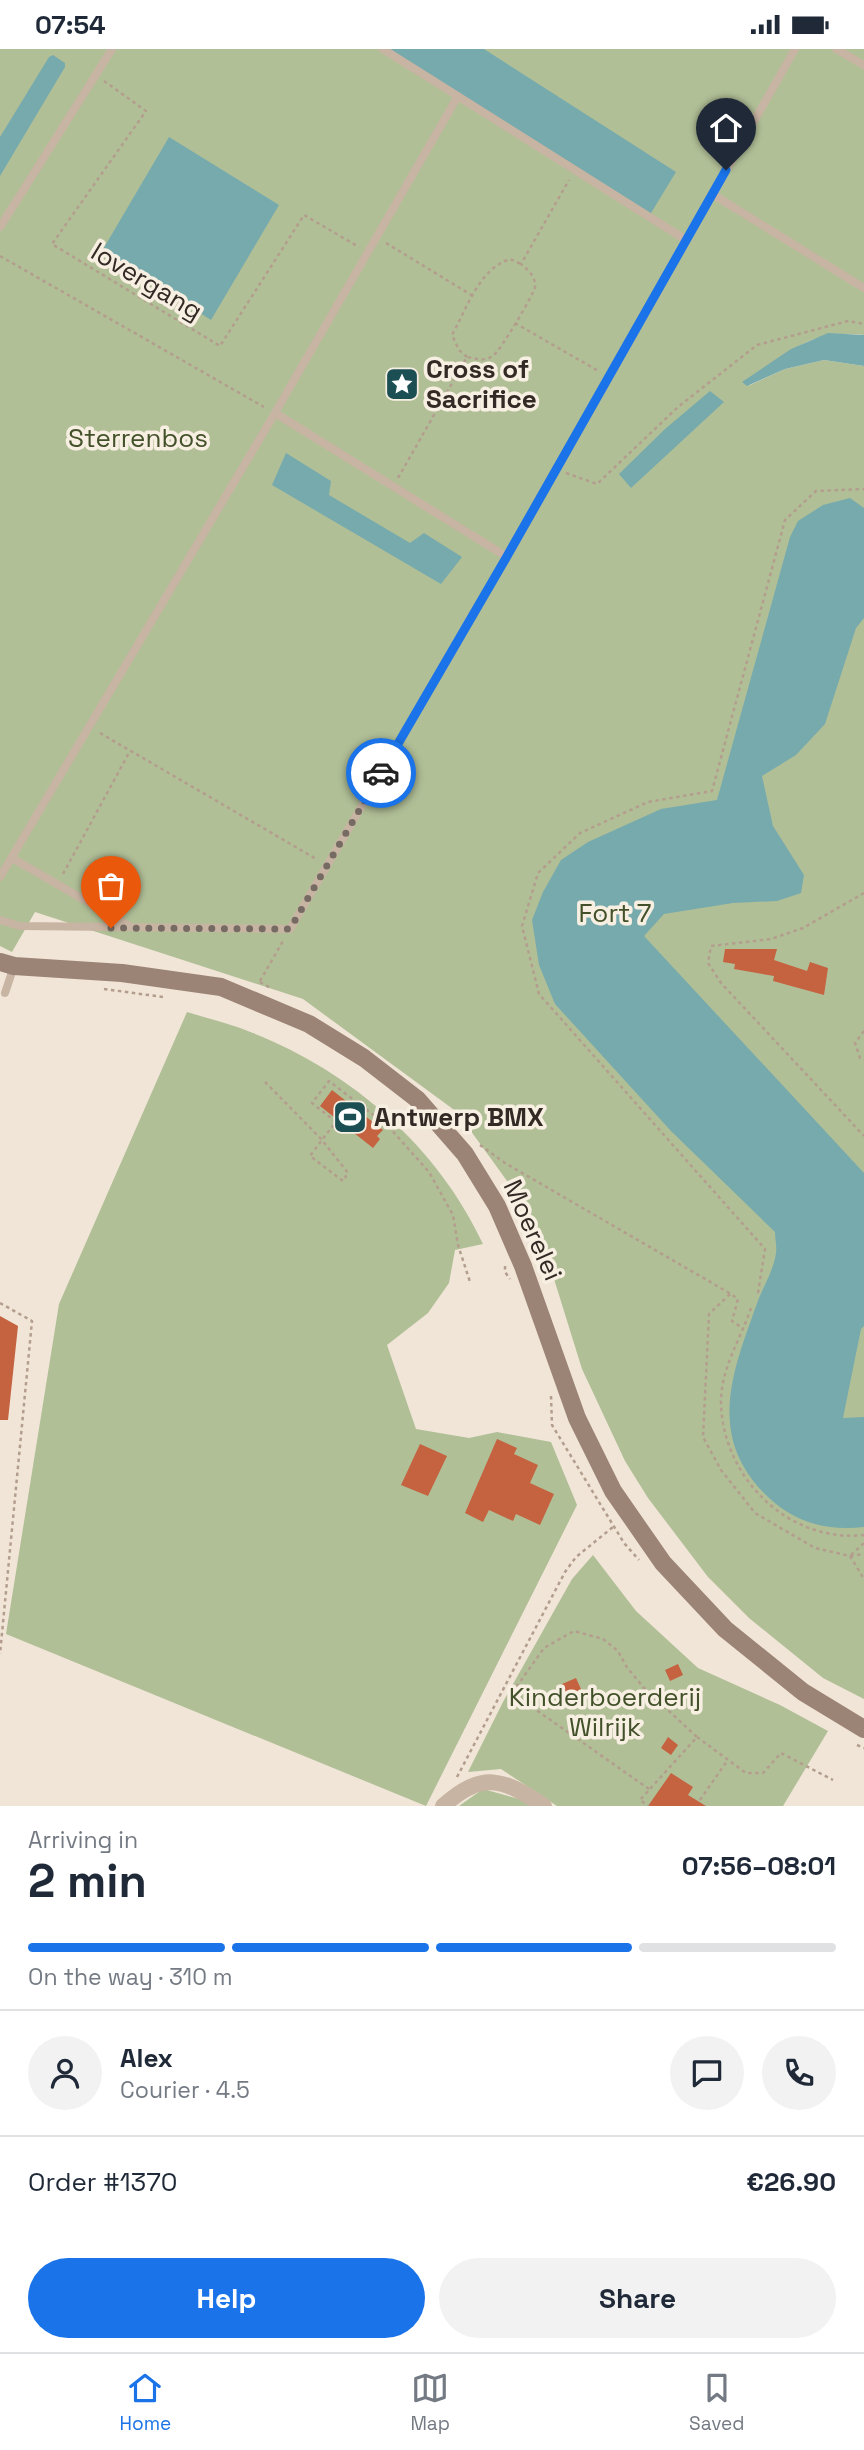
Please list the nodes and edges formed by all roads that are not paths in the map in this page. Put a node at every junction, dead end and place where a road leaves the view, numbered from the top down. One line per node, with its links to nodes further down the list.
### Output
1 (112, 49): 8 (lane)
2 (383, 49): 6 (lane)
3 (795, 49): 7 (lane)
4 (836, 49): 5 (lane)
5 (864, 65)
6 (458, 96): 9 (lane); 11 (lane)
7 (712, 194): 9 (lane); 10 (lane)
8 (0, 227)
9 (686, 240): 12 (lane)
10 (864, 288)
11 (275, 414): 12 (lane); 13 (lane)
12 (506, 558): 16 (lane)
13 (12, 858): 14 (lane); 16 (lane)
14 (0, 877)
15 (0, 920): 16 (lane)
16 (134, 928)
17 (7, 964): 18 (lane); 19 (street, Moerelei)
18 (5, 993)
19 (860, 1737)
20 (445, 1804): 21 (street)
21 (544, 1806)

